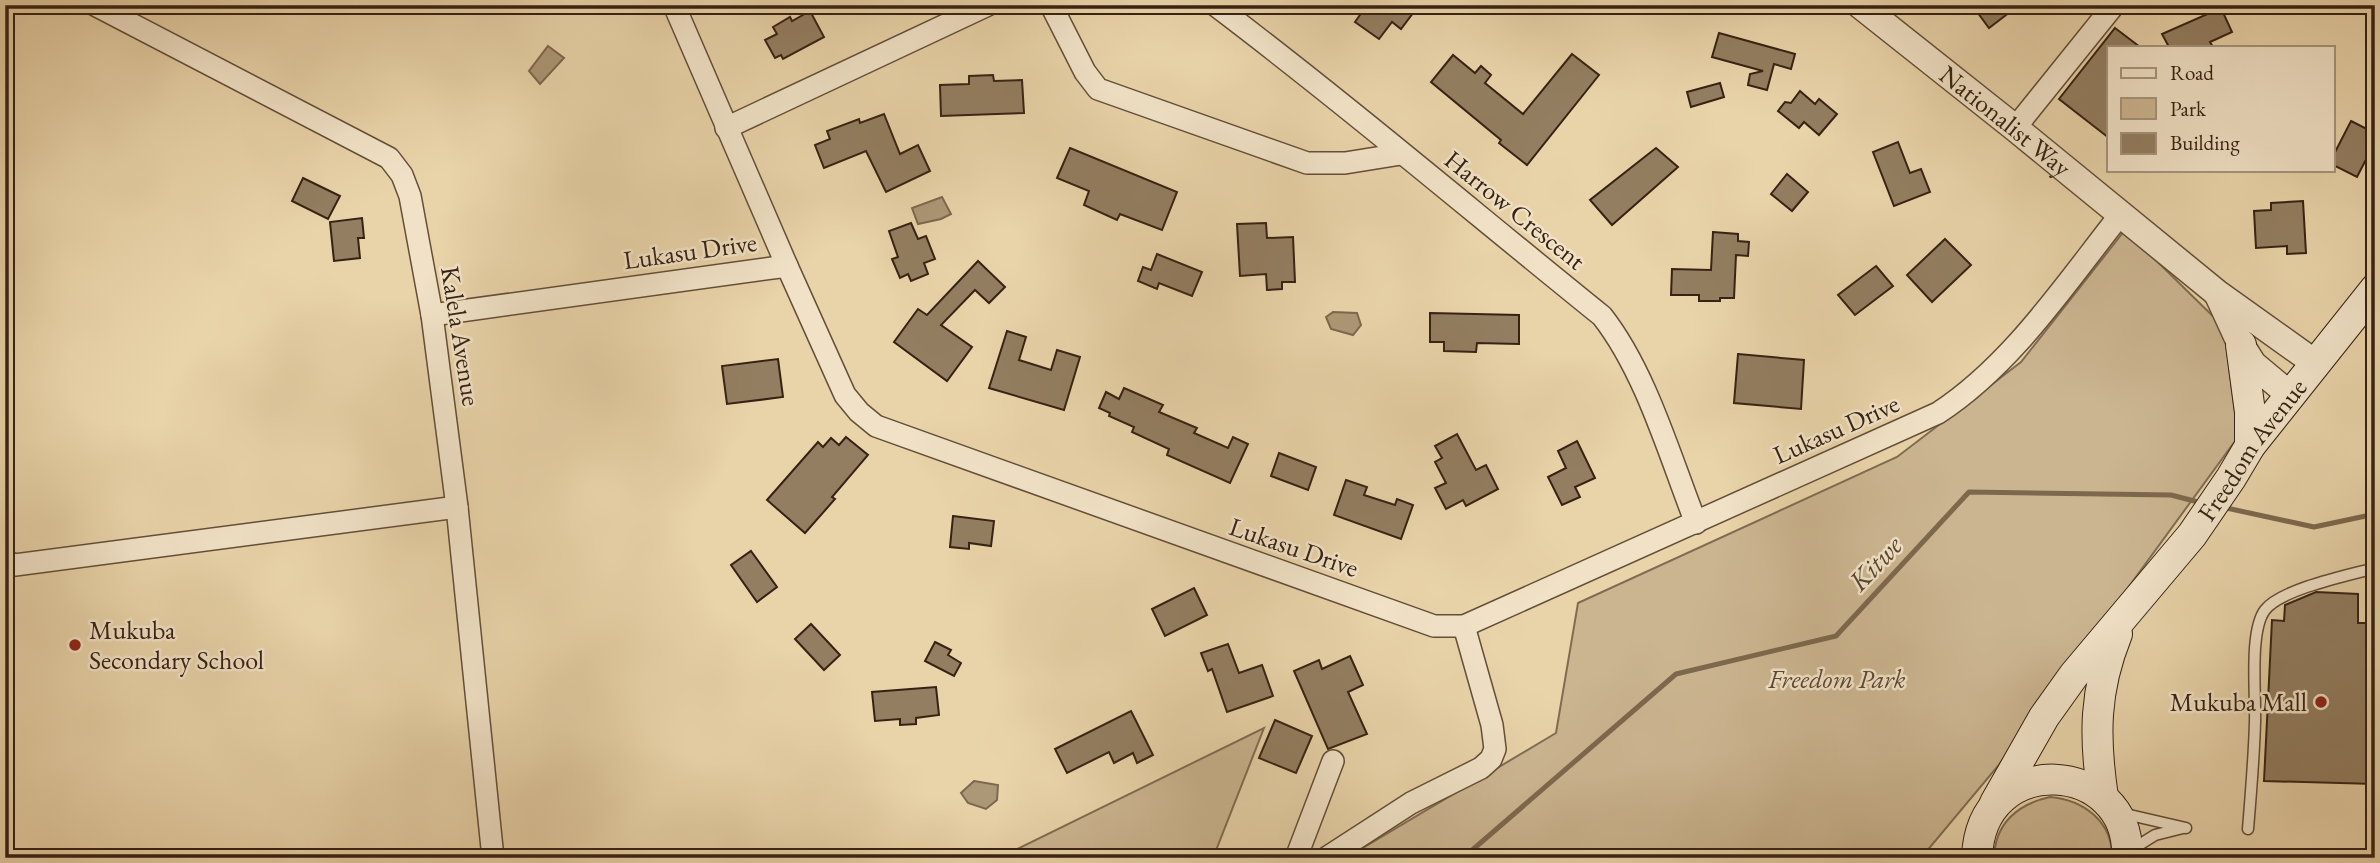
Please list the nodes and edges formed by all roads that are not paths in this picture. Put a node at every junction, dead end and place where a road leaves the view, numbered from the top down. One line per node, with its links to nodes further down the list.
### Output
1 (95, 5): 15 (street, Kalela Avenue)
2 (674, 5): 8 (street)
3 (988, 5): 8 (street)
4 (1051, 5): 10 (street)
5 (1215, 5): 10 (street, Harrow Crescent)
6 (1860, 5): 9 (street, Nationalist Way)
7 (2113, 5): 9 (street)
8 (726, 128): 12 (street)
9 (2015, 128): 11 (street, Nationalist Way)
10 (1401, 154): 21 (street, Harrow Crescent)
11 (2120, 215): 14 (street, Nationalist Way); 21 (street, Lukasu Drive)
12 (787, 266): 15 (street, Lukasu Drive); 25 (street, Lukasu Drive)
13 (2375, 289): 17 (main road, Freedom Avenue)
14 (2217, 293): 16 (street); 17 (street, Nationalist Way)
15 (432, 315): 20 (street, Kalela Avenue)
16 (2241, 345): 18 (street); 19 (main road)
17 (2315, 363): 18 (main road, Freedom Avenue)
18 (2290, 395): 19 (main road, Freedom Avenue)
19 (2249, 446): 24 (main road, Freedom Avenue)
20 (457, 507): 22 (street); 32 (street, Kalela Avenue)
21 (1696, 523): 25 (street, Lukasu Drive)
22 (5, 561)
23 (2375, 568): 29 (lane)
24 (2126, 611): 27 (main road, Freedom Avenue); 28 (main road, Freedom Avenue)
25 (1464, 626): 34 (street)
26 (1333, 761): 33 (street)
27 (1995, 803): 28 (main road); 30 (main road, Freedom Avenue)
28 (2109, 805): 31 (main road, Freedom Avenue); 31 (lane)
29 (2248, 829)
30 (1974, 852)
31 (2128, 855)
32 (493, 858)
33 (1296, 858)
34 (1326, 858)

